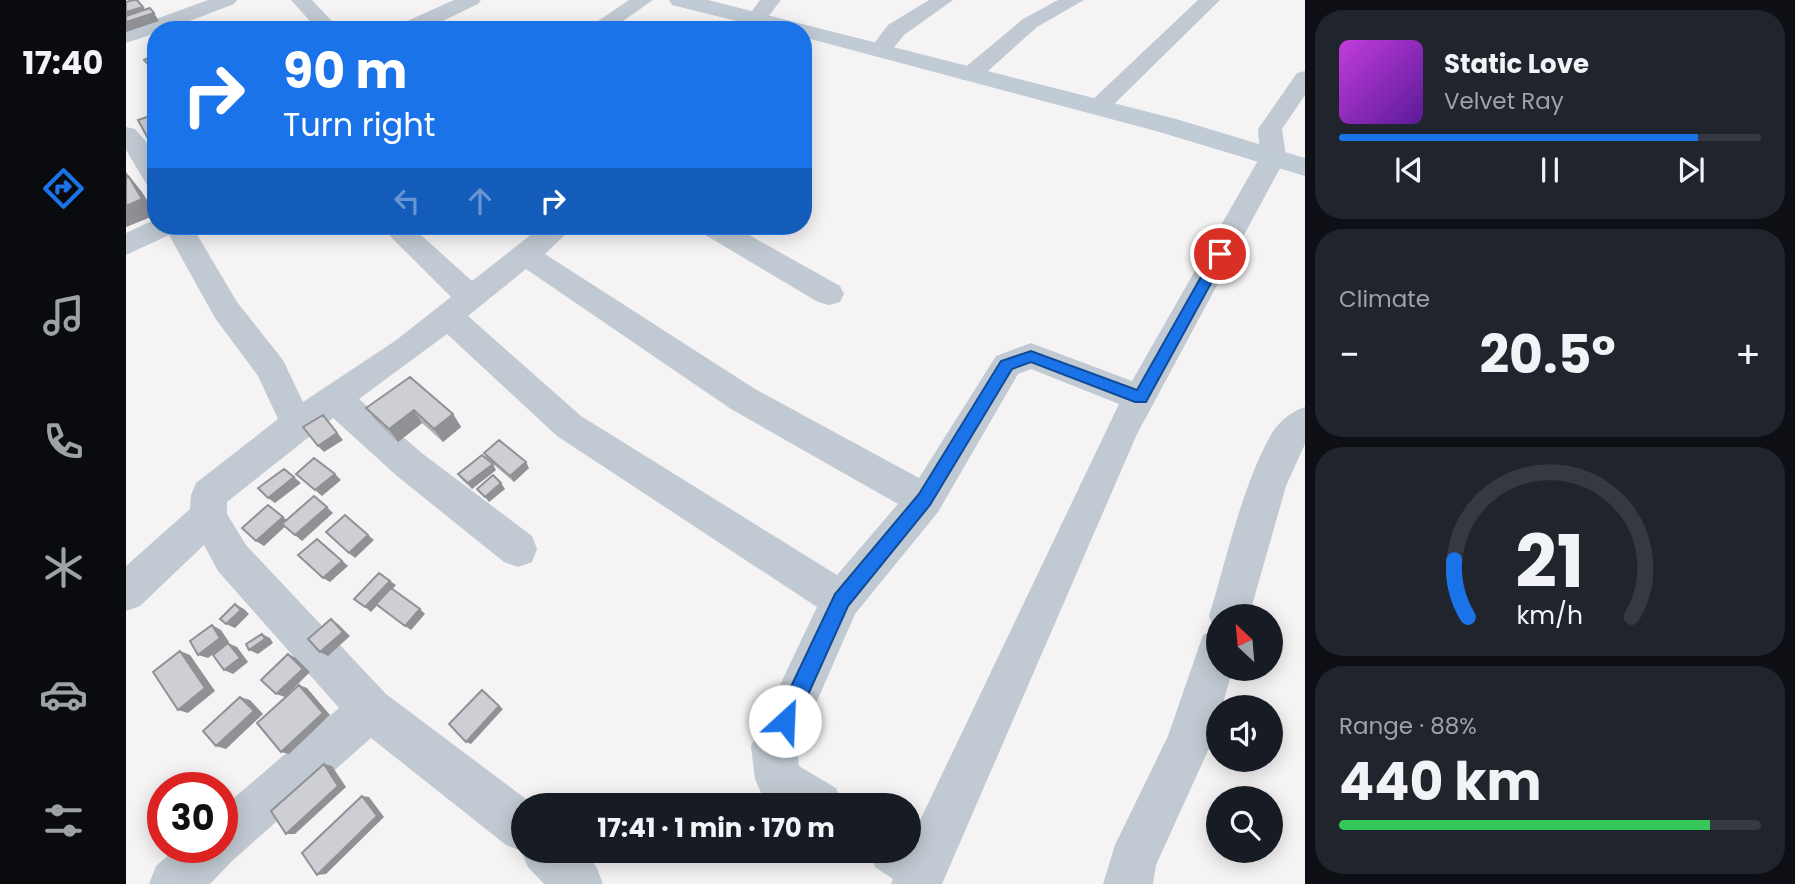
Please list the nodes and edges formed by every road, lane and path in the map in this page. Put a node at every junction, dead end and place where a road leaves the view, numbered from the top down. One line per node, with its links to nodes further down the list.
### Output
1 (227, 0): 10 (street)
2 (301, 0): 11 (street)
3 (471, 0): 12 (street)
4 (643, 0): 13 (street)
5 (680, 0): 9 (street)
6 (943, 0): 18 (street)
7 (1074, 0): 19 (street)
8 (1210, 0): 21 (street)
9 (764, 9): 14 (street)
10 (170, 21)
11 (321, 21)
12 (426, 21)
13 (609, 21)
14 (783, 21)
15 (147, 29): 17 (street)
16 (812, 33): 18 (street)
17 (126, 37)
18 (880, 50): 19 (street)
19 (970, 75): 21 (street)
20 (1305, 78): 24 (street)
21 (1097, 108): 24 (street)
22 (126, 134): 23 (street)
23 (147, 160)
24 (1289, 162): 35 (street)
25 (147, 235): 30 (street)
26 (183, 235): 37 (street)
27 (401, 235): 33 (street)
28 (548, 235): 31 (street)
29 (728, 235): 32 (street)
30 (126, 245)
31 (524, 254): 33 (street); 38 (street)
32 (830, 294)
33 (460, 307): 34 (street); 42 (street)
34 (334, 398): 37 (street); 40 (street)
35 (1140, 398): 38 (street); 51 (street)
36 (1305, 421): 43 (street)
37 (297, 424): 39 (street)
38 (925, 500): 42 (street)
39 (208, 517): 41 (street); 45 (street)
40 (518, 549)
41 (126, 592)
42 (841, 600): 46 (street)
43 (1233, 604)
44 (1208, 681): 54 (street)
45 (370, 710): 47 (street); 48 (street)
46 (800, 793)
47 (511, 816)
48 (238, 826)
49 (197, 863): 52 (street)
50 (558, 863): 53 (street)
51 (910, 868)
52 (174, 884)
53 (579, 884)
54 (1128, 884)

